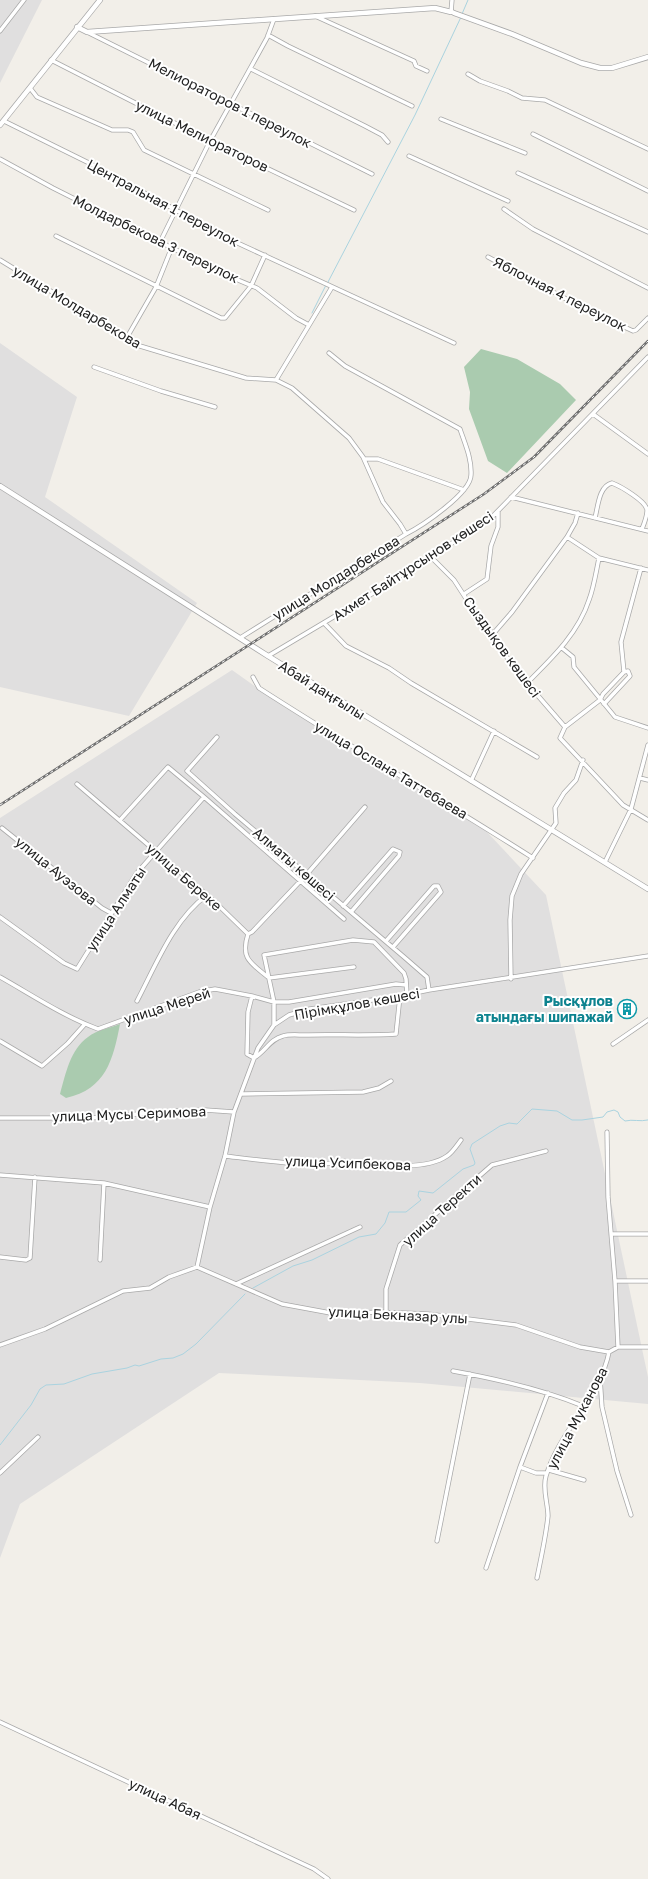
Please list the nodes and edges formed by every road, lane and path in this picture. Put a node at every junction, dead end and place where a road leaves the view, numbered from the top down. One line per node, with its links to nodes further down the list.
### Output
1 (24, 0): 8 (street)
2 (100, 0): 7 (street)
3 (452, 0): 4 (street)
4 (452, 12): 5 (street); 11 (street)
5 (315, 16): 6 (street); 14 (street)
6 (274, 19): 9 (street); 10 (street)
7 (77, 27): 9 (street); 12 (street)
8 (0, 31)
9 (87, 32): 17 (street, Мелиораторов 1 переулок)
10 (268, 35): 13 (street); 18 (street)
11 (647, 57)
12 (51, 60): 16 (street); 23 (street, улица Мелиораторов)
13 (251, 69): 17 (street); 24 (street)
14 (427, 71)
15 (468, 74): 25 (street)
16 (30, 88): 20 (street); 30 (street)
17 (231, 103): 23 (street); 31 (street, Мелиораторов 1 переулок)
18 (412, 106)
19 (441, 119): 26 (street)
20 (4, 121): 21 (street); 34 (street, Центральная 1 переулок)
21 (0, 125)
22 (533, 134): 32 (street)
23 (210, 141): 30 (street); 37 (street, улица Мелиораторов)
24 (388, 142)
25 (648, 149)
26 (525, 153)
27 (409, 156): 33 (street)
28 (0, 159): 40 (street, Молдарбекова 3 переулок)
29 (518, 173): 38 (street)
30 (193, 174): 34 (street); 36 (street)
31 (372, 174)
32 (648, 191)
33 (508, 201)
34 (176, 209): 40 (street); 42 (street, Центральная 1 переулок)
35 (504, 209): 48 (street)
36 (268, 210)
37 (354, 210)
38 (648, 232)
39 (56, 236): 46 (street)
40 (160, 242): 41 (street, Молдарбекова 3 переулок)
41 (172, 247): 45 (street, Молдарбекова 3 переулок); 46 (street)
42 (265, 255): 45 (street); 47 (street, Центральная 1 переулок)
43 (488, 257): 49 (street, Яблочная 4 переулок)
44 (0, 260): 51 (street, улица Молдарбекова)
45 (250, 286): 46 (street); 50 (street, Молдарбекова 3 переулок)
46 (156, 287): 51 (street)
47 (332, 287): 50 (street); 52 (street, Центральная 1 переулок)
48 (648, 288)
49 (648, 318)
50 (309, 324): 56 (street)
51 (126, 339): 56 (street, улица Молдарбекова)
52 (454, 343)
53 (329, 353): 64 (street)
54 (648, 357): 58 (street, Ахмет Байтұрсынов көшесі)
55 (94, 367): 57 (street)
56 (276, 380): 62 (street, улица Молдарбекова)
57 (215, 407)
58 (592, 414): 60 (street); 65 (street, Ахмет Байтұрсынов көшесі)
59 (648, 448): 60 (street)
60 (644, 451): 61 (street)
61 (648, 454)
62 (364, 459): 64 (street); 71 (street, улица Молдарбекова)
63 (0, 486): 80 (street, Абай даңғылы)
64 (464, 490): 71 (street)
65 (511, 497): 66 (street, Ахмет Байтұрсынов көшесі); 67 (street)
66 (498, 511): 73 (street, Ахмет Байтұрсынов көшесі); 77 (street)
67 (578, 513): 68 (street); 72 (street)
68 (595, 518): 69 (street); 69 (street)
69 (642, 529): 70 (street)
70 (648, 531)
71 (406, 534): 80 (street, улица Молдарбекова)
72 (567, 537): 74 (street); 79 (street)
73 (431, 557): 77 (street, Сыздықов көшесі); 78 (street, Ахмет Байтұрсынов көшесі)
74 (599, 558): 75 (street); 81 (street)
75 (641, 568): 76 (street); 83 (street)
76 (648, 570)
77 (464, 594): 79 (street, Сыздықов көшесі)
78 (324, 623): 82 (street, Ахмет Байтұрсынов көшесі); 90 (street)
79 (493, 634): 85 (street, Сыздықов көшесі)
80 (240, 638): 82 (street, Абай даңғылы)
81 (562, 648): 85 (street); 86 (street)
82 (268, 656): 97 (street, Абай даңғылы)
83 (624, 672): 86 (street); 87 (street)
84 (253, 678): 107 (street, улица Ослана Таттебаева)
85 (527, 683): 88 (street, Сыздықов көшесі)
86 (600, 700): 87 (street); 88 (street)
87 (604, 704): 89 (street)
88 (565, 727): 94 (street)
89 (648, 728)
90 (494, 731): 93 (street); 97 (street)
91 (217, 737): 109 (street, Алматы көшесі)
92 (648, 745): 95 (street)
93 (537, 757)
94 (583, 760): 101 (street); 105 (street)
95 (640, 778): 96 (street); 101 (street)
96 (648, 780)
97 (471, 781): 105 (street, Абай даңғылы)
98 (77, 784): 102 (street, улица Береке)
99 (204, 797): 102 (street); 106 (street, улица Алматы); 110 (street)
100 (365, 807): 109 (street)
101 (631, 809): 103 (street); 108 (street)
102 (120, 820): 106 (street, улица Береке)
103 (648, 820)
104 (2, 828): 115 (street, улица Ауэзова)
105 (552, 830): 107 (street); 108 (street, Абай даңғылы)
106 (156, 852): 112 (street, улица Береке); 115 (street, улица Алматы)
107 (533, 858): 125 (street)
108 (605, 862): 111 (street, Абай даңғылы)
109 (307, 874): 110 (street); 113 (street, Алматы көшесі)
110 (301, 881): 117 (street); 118 (street)
111 (648, 889)
112 (207, 896): 118 (street, улица Береке); 131 (street)
113 (343, 906): 114 (street, Алматы көшесі); 114 (street)
114 (351, 912): 119 (street, Алматы көшесі)
115 (111, 913): 116 (street, улица Алматы)
116 (0, 917)
117 (344, 919)
118 (248, 934): 124 (street)
119 (386, 941): 120 (street, Алматы көшесі); 120 (street)
120 (394, 947): 127 (street, Алматы көшесі)
121 (648, 956): 125 (street, Пірімқұлов көшесі)
122 (354, 967): 124 (street)
123 (0, 977): 134 (street, улица Мерей)
124 (269, 978): 126 (street); 132 (street)
125 (511, 979): 127 (street, Пірімқұлов көшесі)
126 (406, 985): 128 (street); 132 (street, улица Мерей)
127 (429, 990): 128 (street, Пірімқұлов көшесі)
128 (407, 995): 130 (street, Пірімқұлов көшесі)
129 (252, 996): 132 (street, улица Мерей); 134 (street, улица Мерей); 138 (street)
130 (400, 996): 135 (street, Пірімқұлов көшесі); 138 (street)
131 (137, 1001)
132 (274, 1002): 135 (street)
133 (648, 1020): 137 (street)
134 (85, 1024): 136 (street)
135 (274, 1025): 138 (street, Пірімқұлов көшесі)
136 (0, 1041)
137 (613, 1044)
138 (254, 1058): 140 (street, Пірімқұлов көшесі)
139 (391, 1081): 140 (street)
140 (242, 1094): 141 (street, Пірімқұлов көшесі)
141 (234, 1112): 142 (street, улица Мусы Серимова); 146 (street, Пірімқұлов көшесі)
142 (0, 1118)
143 (607, 1132): 152 (street)
144 (461, 1140): 146 (street, улица Усипбекова)
145 (546, 1151): 160 (street, улица Теректи)
146 (225, 1156): 150 (street, Пірімқұлов көшесі)
147 (0, 1175): 148 (street)
148 (35, 1177): 149 (street); 154 (street)
149 (104, 1183): 150 (street); 155 (street)
150 (210, 1207): 156 (street, Пірімқұлов көшесі)
151 (360, 1227): 159 (street)
152 (611, 1234): 153 (street); 157 (street)
153 (648, 1234)
154 (0, 1257)
155 (100, 1260)
156 (197, 1267): 159 (street, улица Бекназар улы); 161 (street)
157 (615, 1281): 158 (street); 162 (street)
158 (648, 1281)
159 (236, 1284): 160 (street, улица Бекназар улы)
160 (386, 1312): 164 (street, улица Бекназар улы)
161 (0, 1345)
162 (618, 1347): 163 (street); 164 (street)
163 (648, 1347)
164 (609, 1352): 167 (street, улица Муканова)
165 (453, 1371): 166 (street)
166 (470, 1374): 168 (street); 176 (street)
167 (600, 1378): 169 (street, улица Муканова); 175 (street)
168 (548, 1393): 169 (street); 171 (street)
169 (583, 1406): 172 (street, улица Муканова)
170 (38, 1437): 173 (street)
171 (520, 1467): 172 (street); 177 (street)
172 (548, 1471): 174 (street); 178 (street, улица Муканова)
173 (0, 1473)
174 (584, 1480)
175 (631, 1516)
176 (437, 1541)
177 (486, 1568)
178 (537, 1578)
179 (0, 1722): 180 (street, улица Абая)
180 (328, 1879)

